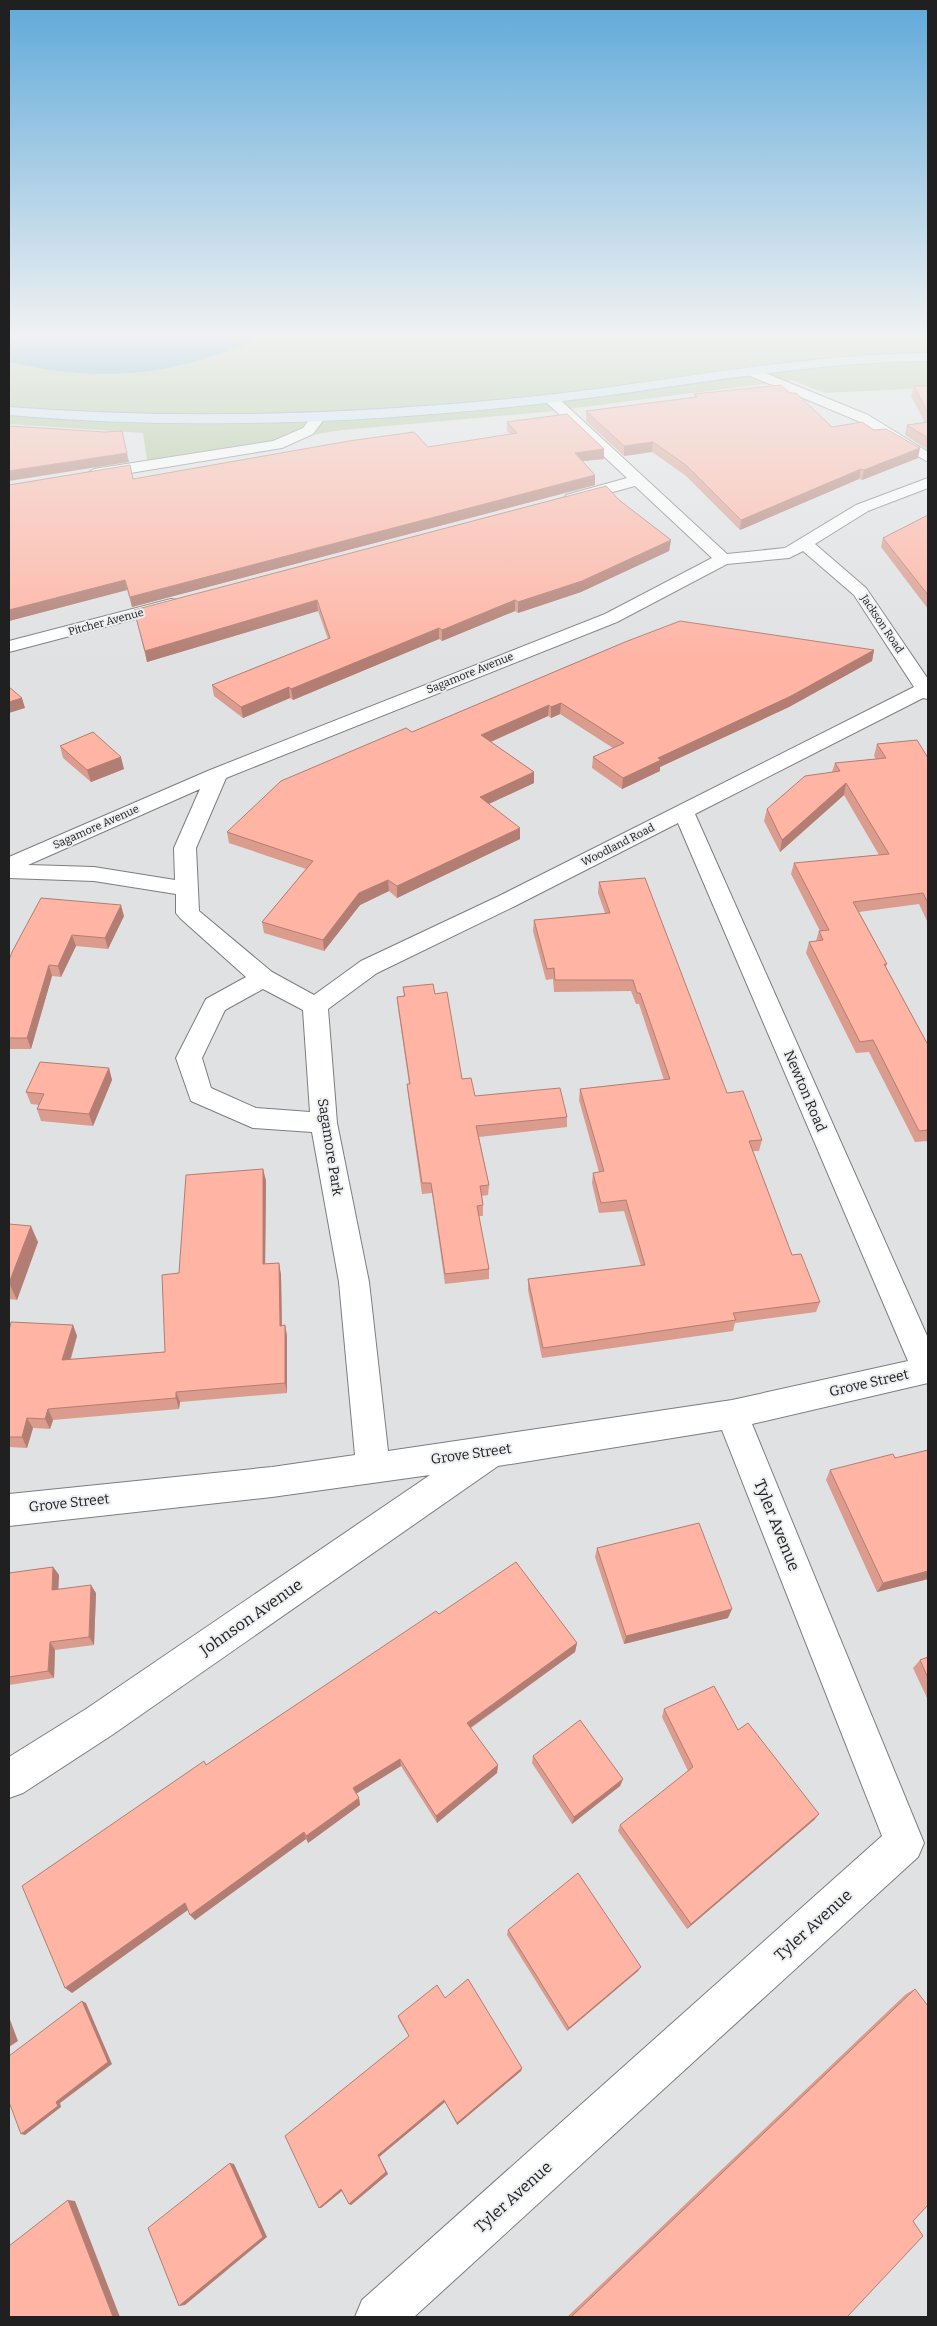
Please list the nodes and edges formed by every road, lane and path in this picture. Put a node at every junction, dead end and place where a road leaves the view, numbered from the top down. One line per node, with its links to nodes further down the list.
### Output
1 (285, 442): 5 (street)
2 (597, 442): 6 (street)
3 (901, 442): 4 (street)
4 (928, 458)
5 (78, 477)
6 (638, 480): 8 (street); 10 (street)
7 (928, 483): 9 (street, Sagamore Avenue)
8 (553, 503)
9 (804, 543): 10 (street, Sagamore Avenue); 13 (street, Jackson Road)
10 (723, 559): 14 (street, Sagamore Avenue)
11 (186, 600): 12 (street, Pitcher Avenue)
12 (9, 647)
13 (927, 691): 15 (street, Woodland Road)
14 (217, 774): 16 (street, Sagamore Avenue); 18 (street)
15 (684, 812): 20 (street, Woodland Road); 22 (street, Newton Road)
16 (9, 866)
17 (9, 871): 18 (street)
18 (187, 889): 19 (street)
19 (263, 978): 20 (street); 21 (street)
20 (316, 1006): 21 (street, Sagamore Park)
21 (324, 1123): 25 (street, Sagamore Park)
22 (927, 1370): 23 (street, Grove Street)
23 (732, 1414): 24 (street, Grove Street); 28 (street, Tyler Avenue)
24 (490, 1452): 25 (street, Grove Street); 27 (street, Johnson Avenue)
25 (373, 1468): 26 (street, Grove Street)
26 (9, 1510)
27 (9, 1779)
28 (379, 2317)

